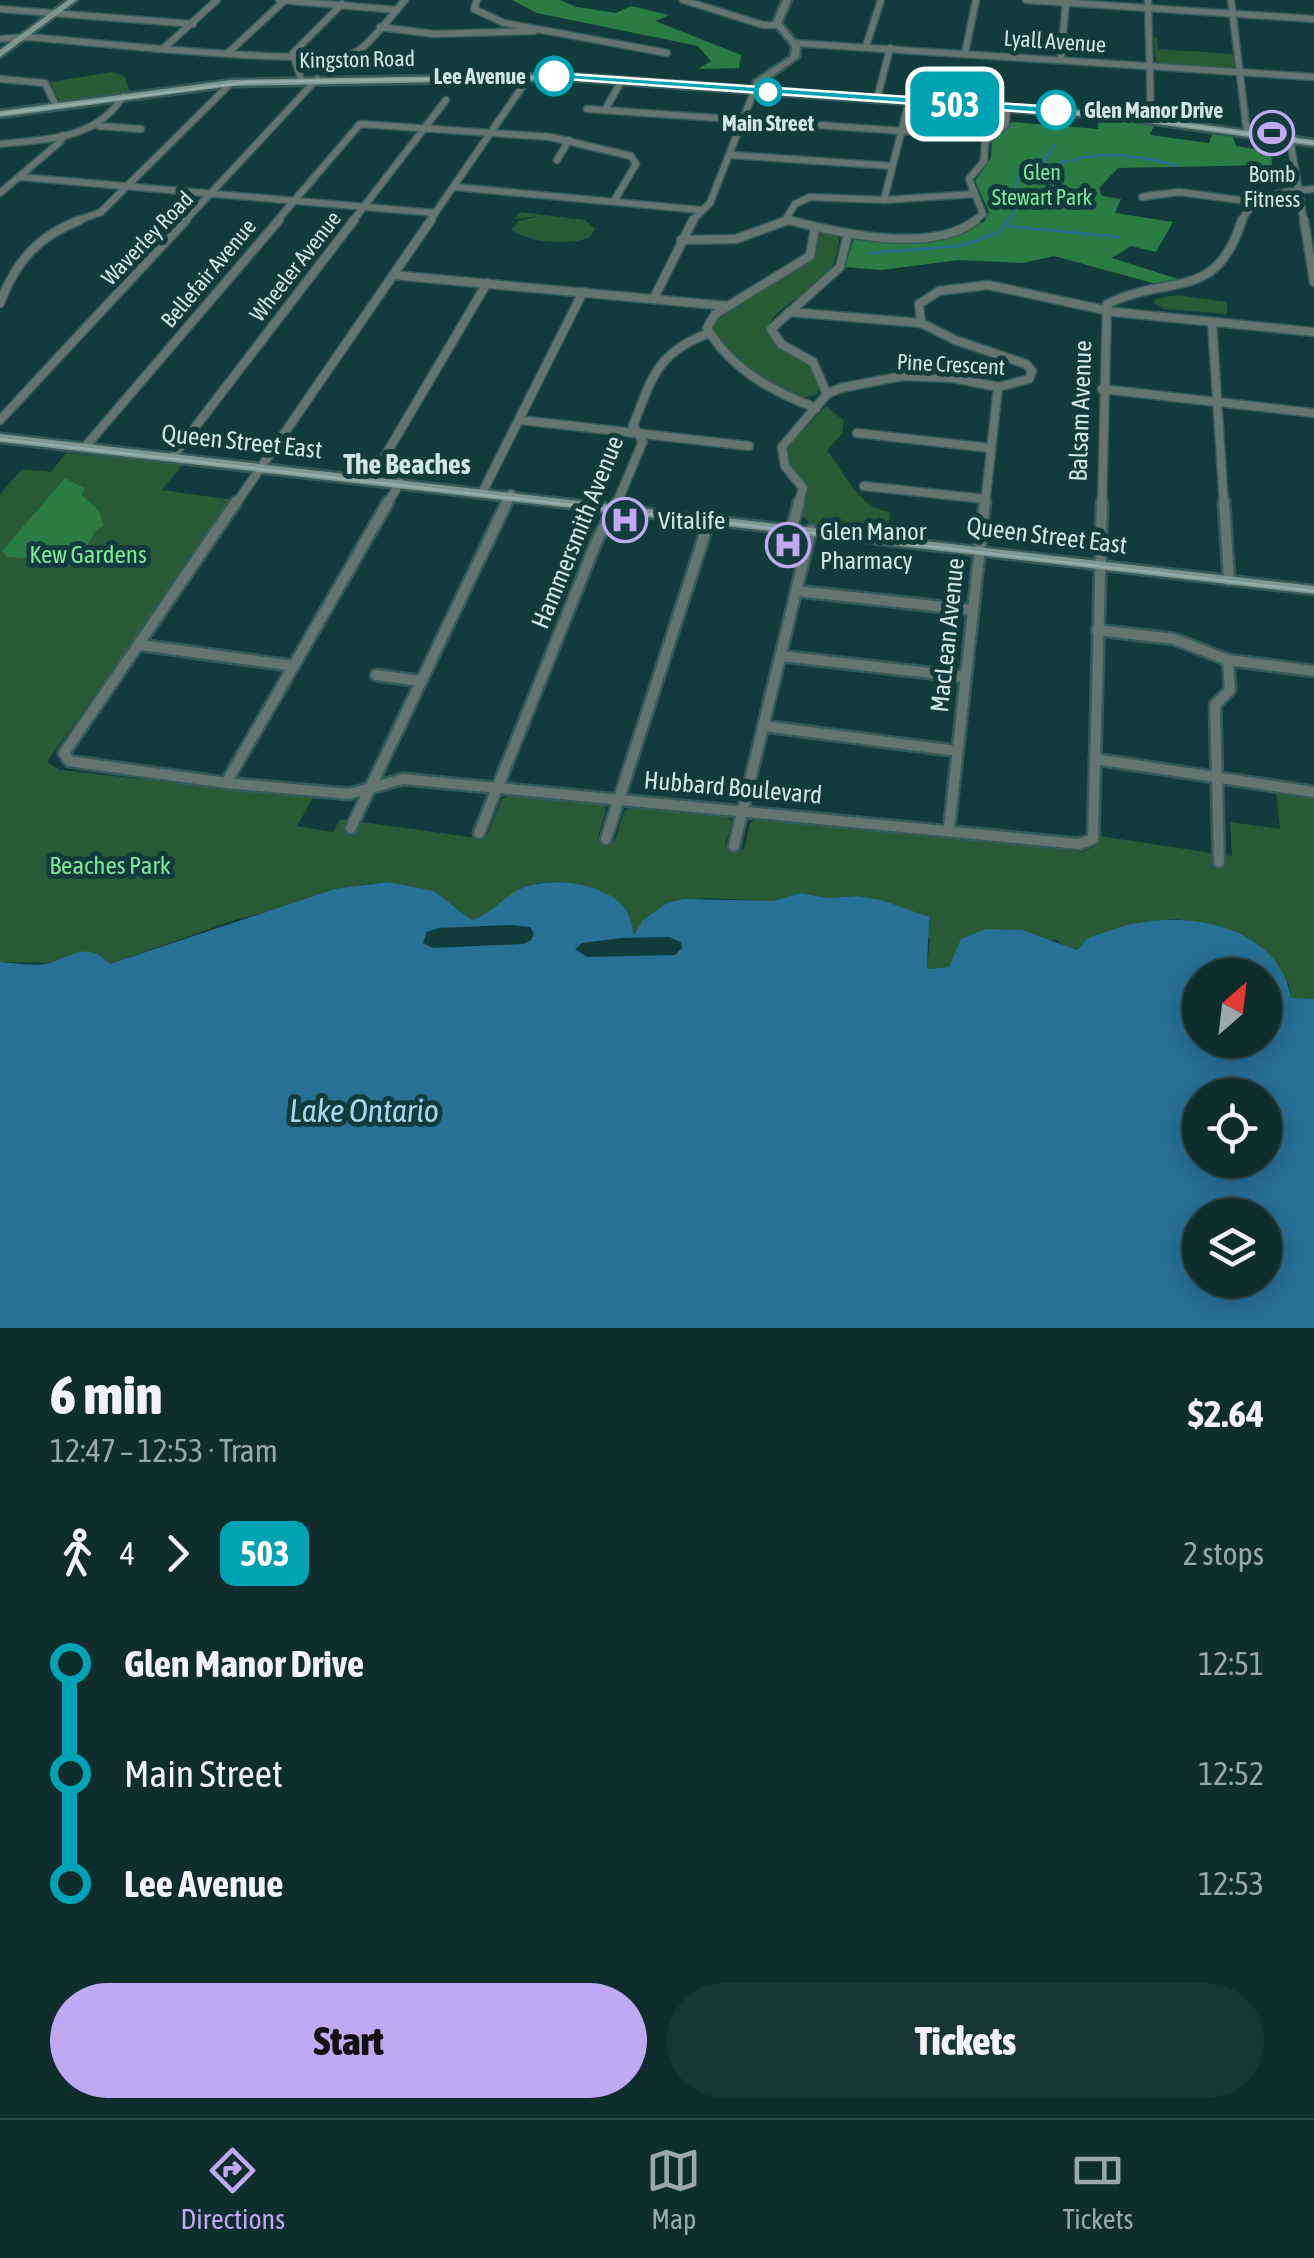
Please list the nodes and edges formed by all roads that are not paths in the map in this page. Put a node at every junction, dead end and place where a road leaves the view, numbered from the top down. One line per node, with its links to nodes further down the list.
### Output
1 (72, 0): 18 (main road)
2 (218, 0): 21 (street)
3 (282, 0): 15 (street); 32 (street)
4 (346, 0): 15 (street)
5 (406, 0): 17 (street)
6 (477, 0): 24 (street)
7 (683, 0): 22 (street)
8 (786, 0): 22 (street)
9 (882, 0): 28 (street)
10 (976, 0): 31 (street)
11 (1026, 0): 13 (street)
12 (1231, 0): 19 (street)
13 (1066, 1): 14 (street); 36 (street)
14 (1148, 4): 19 (street); 37 (street)
15 (340, 6): 17 (street); 35 (street)
16 (0, 9): 18 (street)
17 (396, 10): 23 (street)
18 (54, 13): 21 (street); 25 (main road)
19 (1233, 14): 20 (street); 38 (street)
20 (1314, 18)
21 (192, 24): 29 (street)
22 (778, 25): 27 (street)
23 (380, 26): 24 (street); 35 (street)
24 (535, 30): 33 (street)
25 (21, 38): 26 (street); 29 (street); 34 (main road)
26 (0, 39)
27 (793, 43): 28 (street, Lyall Avenue); 46 (street)
28 (866, 46): 30 (street, Lyall Avenue)
29 (164, 48): 32 (street)
30 (890, 48): 31 (street, Lyall Avenue); 48 (street)
31 (966, 52): 36 (street, Lyall Avenue)
32 (228, 53): 35 (street)
33 (668, 53)
34 (0, 54)
35 (294, 57): 42 (street)
36 (1061, 60): 37 (street, Lyall Avenue)
37 (1150, 66): 38 (street, Lyall Avenue); 56 (street)
38 (1240, 72): 40 (street, Lyall Avenue); 62 (street)
39 (529, 77): 43 (main road, Kingston Road); 44 (main road, Kingston Road); 63 (street)
40 (1314, 77)
41 (0, 79): 51 (street)
42 (301, 79): 43 (main road, Kingston Road); 45 (main road, Kingston Road)
43 (317, 79): 79 (street, Waverley Road)
44 (622, 80): 46 (main road, Kingston Road); 54 (street)
45 (232, 83): 47 (main road, Kingston Road); 74 (street)
46 (754, 91): 48 (main road, Kingston Road); 57 (street)
47 (123, 96): 51 (main road, Kingston Road); 58 (street)
48 (876, 99): 50 (main road, Kingston Road)
49 (446, 100): 59 (street, Wheeler Avenue)
50 (909, 101): 52 (main road, Kingston Road); 61 (street)
51 (56, 106): 55 (main road, Kingston Road)
52 (1008, 108): 56 (main road, Kingston Road); 65 (street)
53 (587, 109): 54 (street)
54 (604, 110): 57 (street)
55 (0, 114)
56 (1151, 119): 62 (main road, Kingston Road)
57 (746, 120): 61 (street); 70 (street)
58 (98, 126): 60 (street); 64 (street)
59 (426, 128): 63 (street); 83 (street, Bellefair Avenue); 86 (street, Wheeler Avenue)
60 (141, 129)
61 (901, 130): 65 (street); 72 (street)
62 (1247, 133): 66 (main road, Kingston Road)
63 (492, 134): 67 (street); 75 (street)
64 (63, 135): 69 (street); 73 (street)
65 (989, 137): 80 (street)
66 (1290, 139): 68 (main road, Kingston Road); 77 (street)
67 (569, 140): 71 (street); 84 (street)
68 (1314, 143)
69 (0, 144)
70 (731, 154): 72 (street); 87 (street)
71 (557, 160)
72 (892, 166): 82 (street)
73 (20, 177): 74 (street); 78 (street)
74 (128, 186): 79 (street); 98 (street)
75 (455, 188): 84 (street); 88 (street)
76 (1314, 189): 77 (street)
77 (1299, 191): 85 (street); 94 (street)
78 (0, 193)
79 (214, 194): 83 (street); 112 (street, Waverley Road)
80 (974, 194): 82 (street); 91 (street)
81 (1160, 194): 85 (street)
82 (884, 200): 89 (street)
83 (292, 201): 86 (street); 118 (street, Bellefair Avenue)
84 (614, 201): 87 (street)
85 (1255, 202): 100 (street, Balsam Avenue)
86 (363, 207): 88 (street); 120 (street, Wheeler Avenue)
87 (701, 210): 92 (street)
88 (435, 214): 93 (street)
89 (788, 220): 90 (street); 92 (street)
90 (816, 228): 91 (street); 99 (street)
91 (848, 234): 101 (street)
92 (681, 240): 97 (street)
93 (393, 275): 95 (street); 121 (street)
94 (1314, 282)
95 (487, 283): 96 (street); 122 (street)
96 (583, 292): 97 (street); 113 (street)
97 (654, 298): 99 (street)
98 (0, 303)
99 (727, 306): 105 (street)
100 (1105, 310): 102 (street); 103 (street, Pine Crescent); 107 (street, Balsam Avenue)
101 (789, 312): 103 (street); 108 (street)
102 (1212, 322): 104 (street); 109 (street)
103 (922, 323): 106 (street, Pine Crescent)
104 (1314, 332)
105 (709, 333): 110 (street); 115 (street, Hammersmith Avenue)
106 (998, 386): 108 (street, Pine Crescent); 119 (street, MacLean Avenue)
107 (1102, 389): 109 (street); 133 (street, Balsam Avenue)
108 (828, 394): 110 (street)
109 (1217, 402): 111 (street); 134 (street)
110 (816, 408): 130 (street)
111 (1314, 413)
112 (0, 420)
113 (520, 420): 115 (street); 125 (street)
114 (857, 433): 119 (street)
115 (640, 434): 117 (street); 128 (street, Hammersmith Avenue)
116 (0, 438): 118 (main road, Queen Street East)
117 (749, 446)
118 (85, 447): 120 (main road, Queen Street East)
119 (990, 448): 127 (street, MacLean Avenue)
120 (173, 456): 121 (main road, Queen Street East)
121 (262, 466): 122 (main road, Queen Street East); 139 (street)
122 (372, 478): 123 (main road, Queen Street East)
123 (400, 482): 125 (main road, Queen Street East); 142 (street)
124 (864, 486): 127 (street)
125 (482, 491): 126 (main road, Queen Street East)
126 (512, 494): 128 (main road, Queen Street East); 146 (street)
127 (984, 500): 132 (street, MacLean Avenue)
128 (614, 506): 129 (main road, Queen Street East); 152 (street, Hammersmith Avenue)
129 (710, 518): 130 (main road, Queen Street East); 155 (street)
130 (792, 528): 131 (main road, Queen Street East)
131 (811, 530): 132 (main road, Queen Street East); 136 (street)
132 (979, 550): 133 (main road, Queen Street East); 137 (street, MacLean Avenue)
133 (1098, 564): 134 (main road, Queen Street East); 138 (street, Balsam Avenue)
134 (1229, 580): 135 (main road, Queen Street East)
135 (1314, 590)
136 (796, 591): 137 (street); 140 (street)
137 (972, 610): 145 (street, MacLean Avenue)
138 (1097, 630): 141 (street); 149 (street, Balsam Avenue)
139 (140, 646): 142 (street); 151 (street, Hubbard Boulevard)
140 (781, 656): 145 (street); 147 (street)
141 (1228, 660): 143 (street); 150 (street)
142 (294, 666): 151 (street)
143 (1314, 671)
144 (376, 676): 146 (street)
145 (965, 677): 148 (street, MacLean Avenue)
146 (420, 681): 153 (street)
147 (763, 726): 148 (street); 156 (street)
148 (957, 751): 158 (street, MacLean Avenue)
149 (1095, 759): 150 (street); 161 (street, Balsam Avenue)
150 (1215, 776): 154 (street); 163 (street)
151 (226, 783): 153 (street, Hubbard Boulevard)
152 (496, 788): 153 (street, Hubbard Boulevard); 155 (street, Hubbard Boulevard); 159 (street, Hammersmith Avenue)
153 (368, 790): 157 (street)
154 (1314, 792)
155 (620, 799): 156 (street, Hubbard Boulevard); 160 (street)
156 (743, 810): 158 (street, Hubbard Boulevard); 162 (street)
157 (351, 828)
158 (949, 829): 161 (street, Hubbard Boulevard)
159 (478, 833)
160 (606, 839)
161 (1093, 839)
162 (734, 846)
163 (1220, 862)

